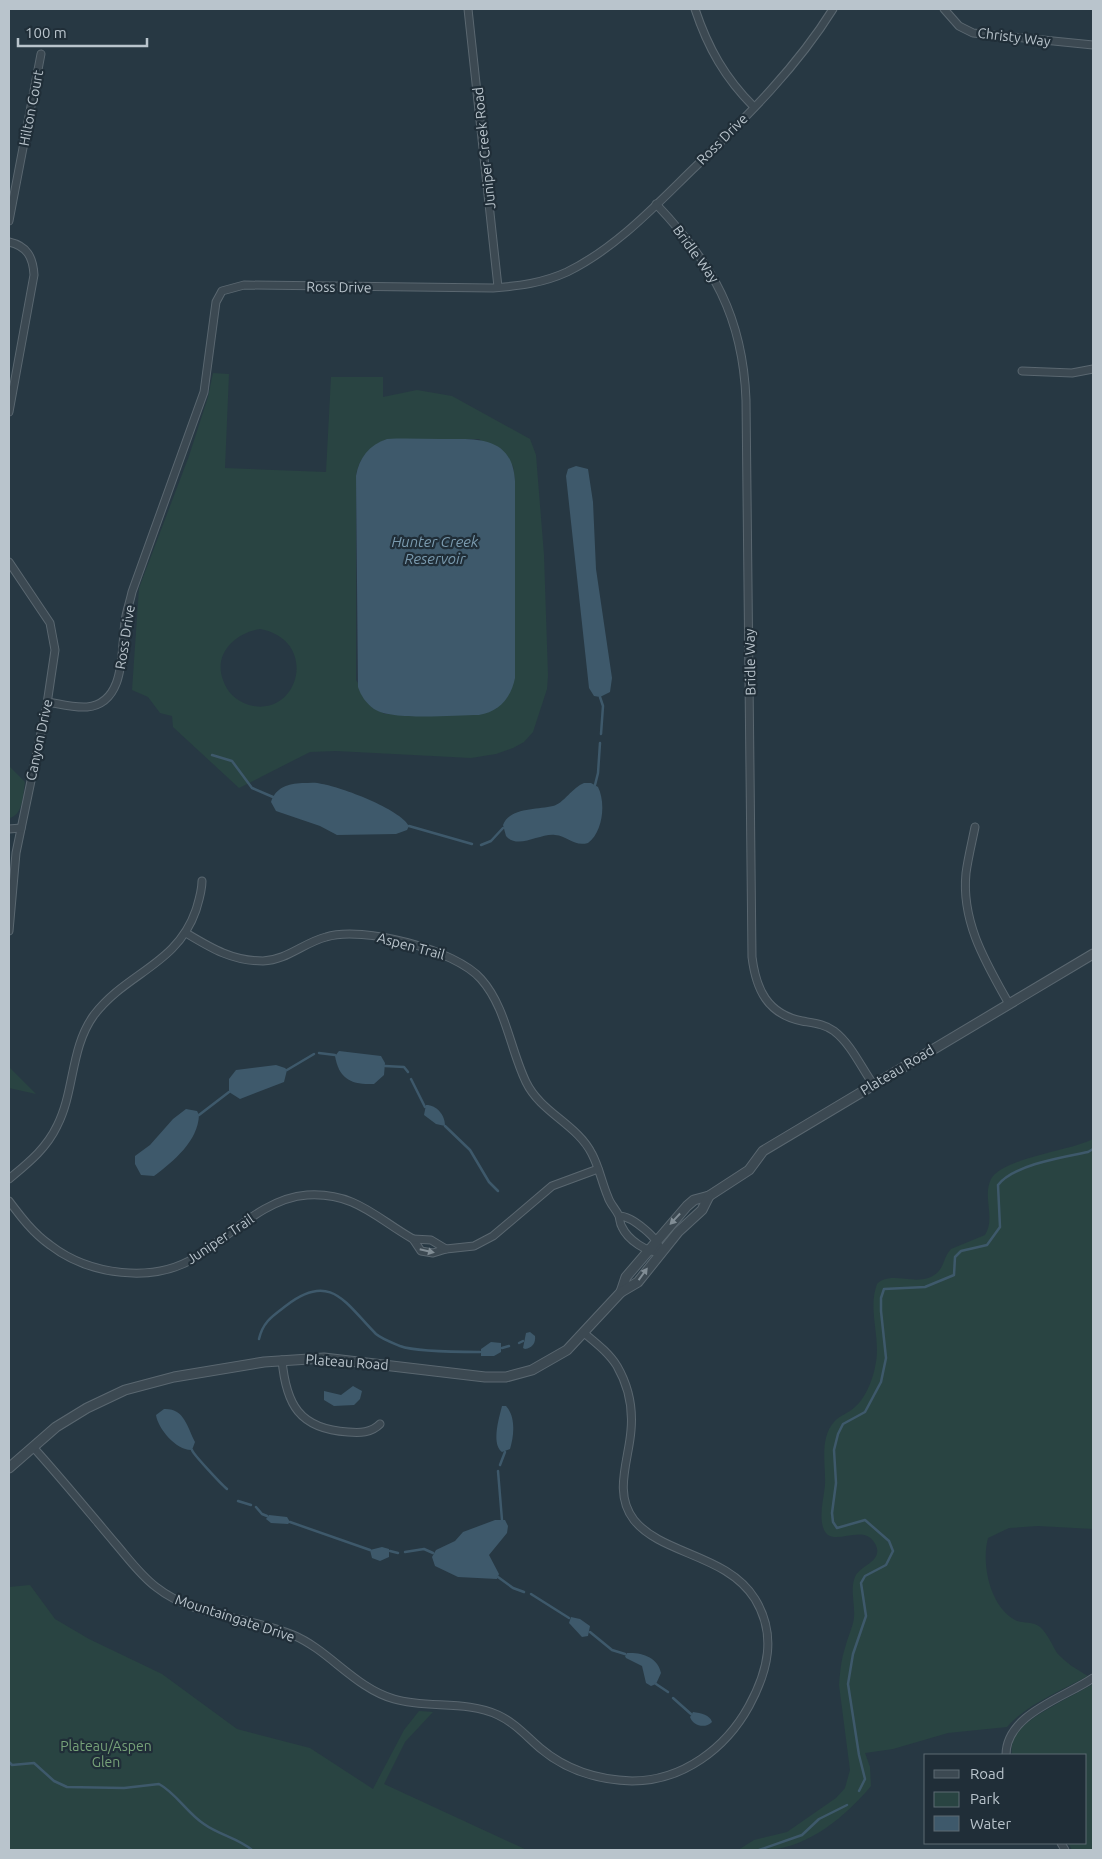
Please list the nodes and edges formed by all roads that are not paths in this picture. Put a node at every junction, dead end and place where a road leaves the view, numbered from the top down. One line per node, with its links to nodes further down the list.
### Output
1 (468, 9): 11 (street, Juniper Creek Road)
2 (695, 9): 7 (street)
3 (833, 9): 7 (street, Ross Drive)
4 (944, 9): 5 (street, Christy Way)
5 (1093, 45)
6 (41, 54): 9 (street, Hilton Court)
7 (754, 108): 8 (street, Ross Drive)
8 (656, 204): 11 (street, Ross Drive); 25 (street, Bridle Way)
9 (9, 221)
10 (9, 242): 14 (street)
11 (498, 287): 16 (street, Ross Drive)
12 (1093, 369): 13 (street)
13 (1022, 371)
14 (9, 412)
15 (9, 562): 16 (street, Canyon Drive)
16 (48, 702): 18 (street, Canyon Drive)
17 (974, 827): 24 (street)
18 (21, 828): 19 (street); 21 (street, Canyon Drive)
19 (9, 829)
20 (202, 881): 22 (street)
21 (9, 931)
22 (186, 933): 26 (street, Aspen Trail); 27 (street)
23 (1093, 954): 24 (street, Plateau Road)
24 (1009, 1004): 25 (street, Plateau Road)
25 (873, 1084): 28 (street, Plateau Road)
26 (598, 1168): 30 (street, Aspen Trail); 33 (street, Juniper Trail)
27 (9, 1179)
28 (708, 1196): 32 (street, Plateau Road, one-way to 32); 35 (street, Plateau Road)
29 (9, 1201): 31 (street, Juniper Trail)
30 (619, 1216): 32 (street); 34 (street, Aspen Trail)
31 (413, 1239): 33 (street, Juniper Trail); 33 (street, Juniper Trail, one-way to 33)
32 (657, 1239): 34 (street, Plateau Road); 35 (street)
33 (446, 1249)
34 (647, 1250): 35 (street); 36 (street, Plateau Road)
35 (661, 1252): 36 (street, Plateau Road, one-way to 35)
36 (621, 1292): 37 (street, Plateau Road)
37 (584, 1333): 38 (street, Plateau Road); 40 (street, Mountaingate Drive)
38 (282, 1360): 39 (street); 40 (street, Plateau Road)
39 (380, 1424)
40 (33, 1447): 41 (street, Plateau Road)
41 (9, 1468)
42 (1093, 1678): 43 (street)
43 (1006, 1754)

